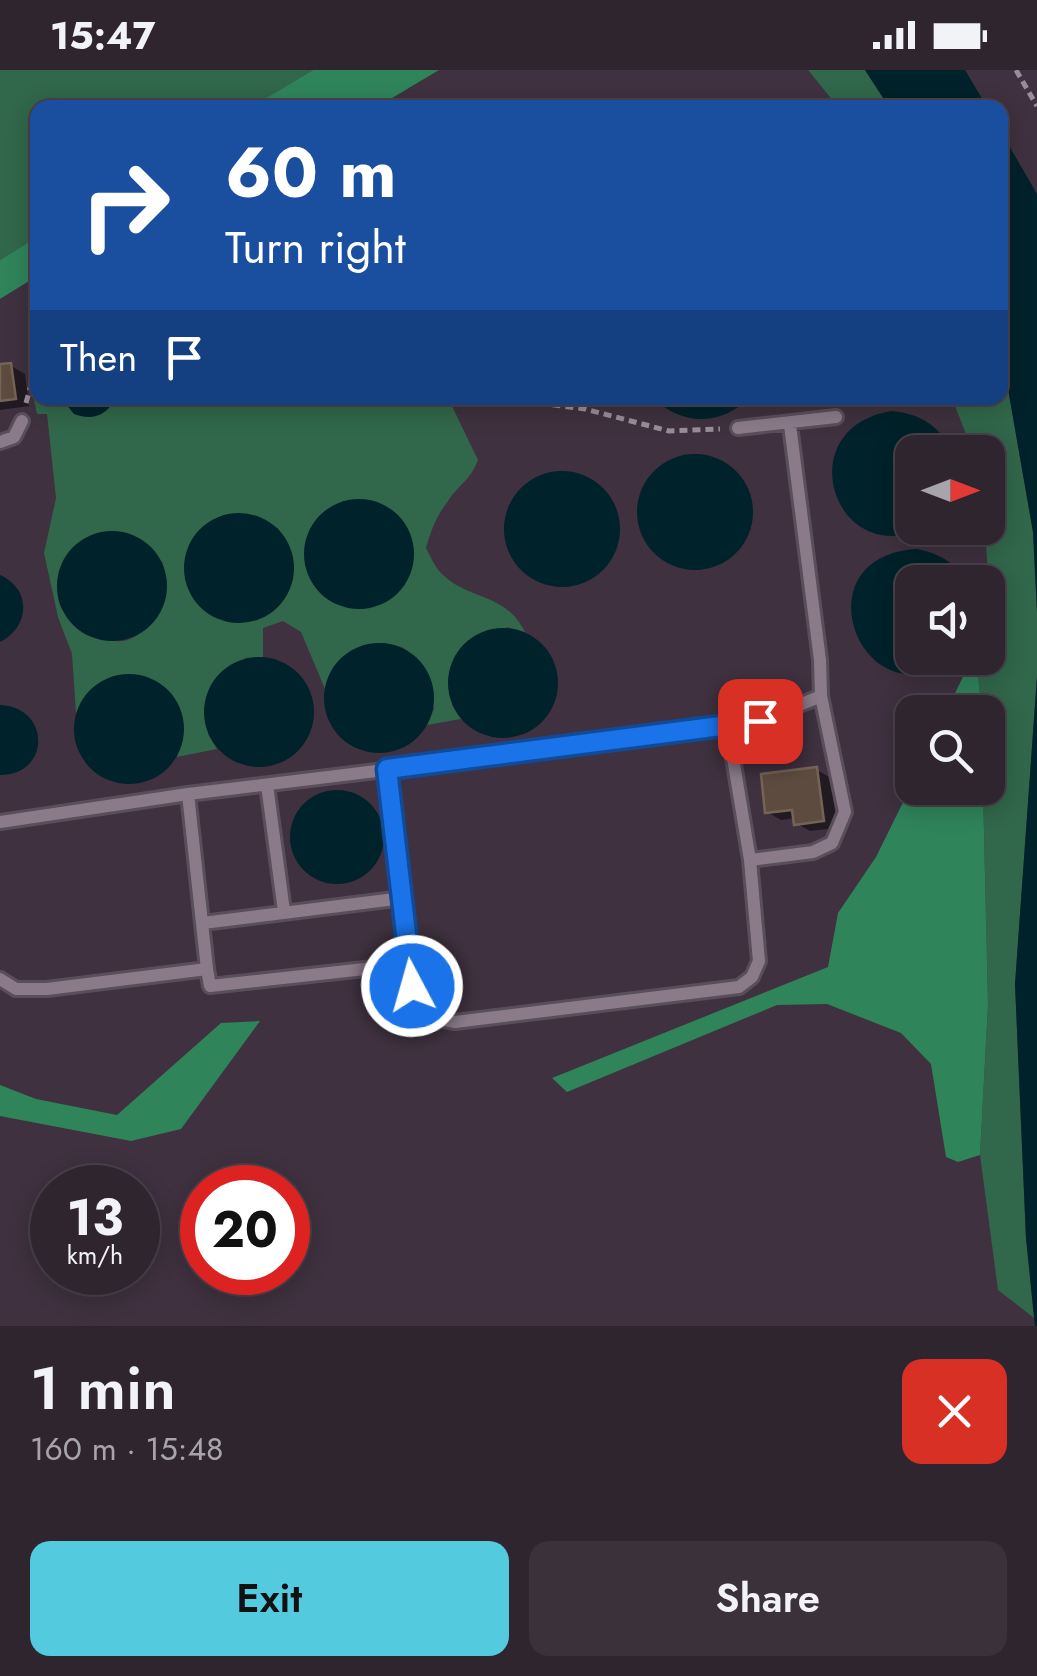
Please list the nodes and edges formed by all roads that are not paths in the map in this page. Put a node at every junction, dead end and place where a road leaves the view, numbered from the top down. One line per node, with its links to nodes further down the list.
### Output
1 (836, 417): 3 (lane)
2 (22, 420): 5 (lane)
3 (790, 424): 4 (lane); 6 (lane)
4 (738, 428)
5 (0, 442)
6 (821, 696): 7 (lane); 12 (lane)
7 (728, 728): 8 (lane); 12 (lane)
8 (387, 769): 9 (lane); 13 (lane)
9 (266, 785): 10 (lane); 14 (lane)
10 (188, 794): 11 (lane); 15 (lane)
11 (0, 822)
12 (750, 860): 18 (lane)
13 (403, 898): 14 (lane); 18 (lane)
14 (284, 911): 15 (lane)
15 (204, 923): 16 (lane)
16 (208, 969): 17 (lane); 18 (lane)
17 (0, 980)
18 (412, 986)

